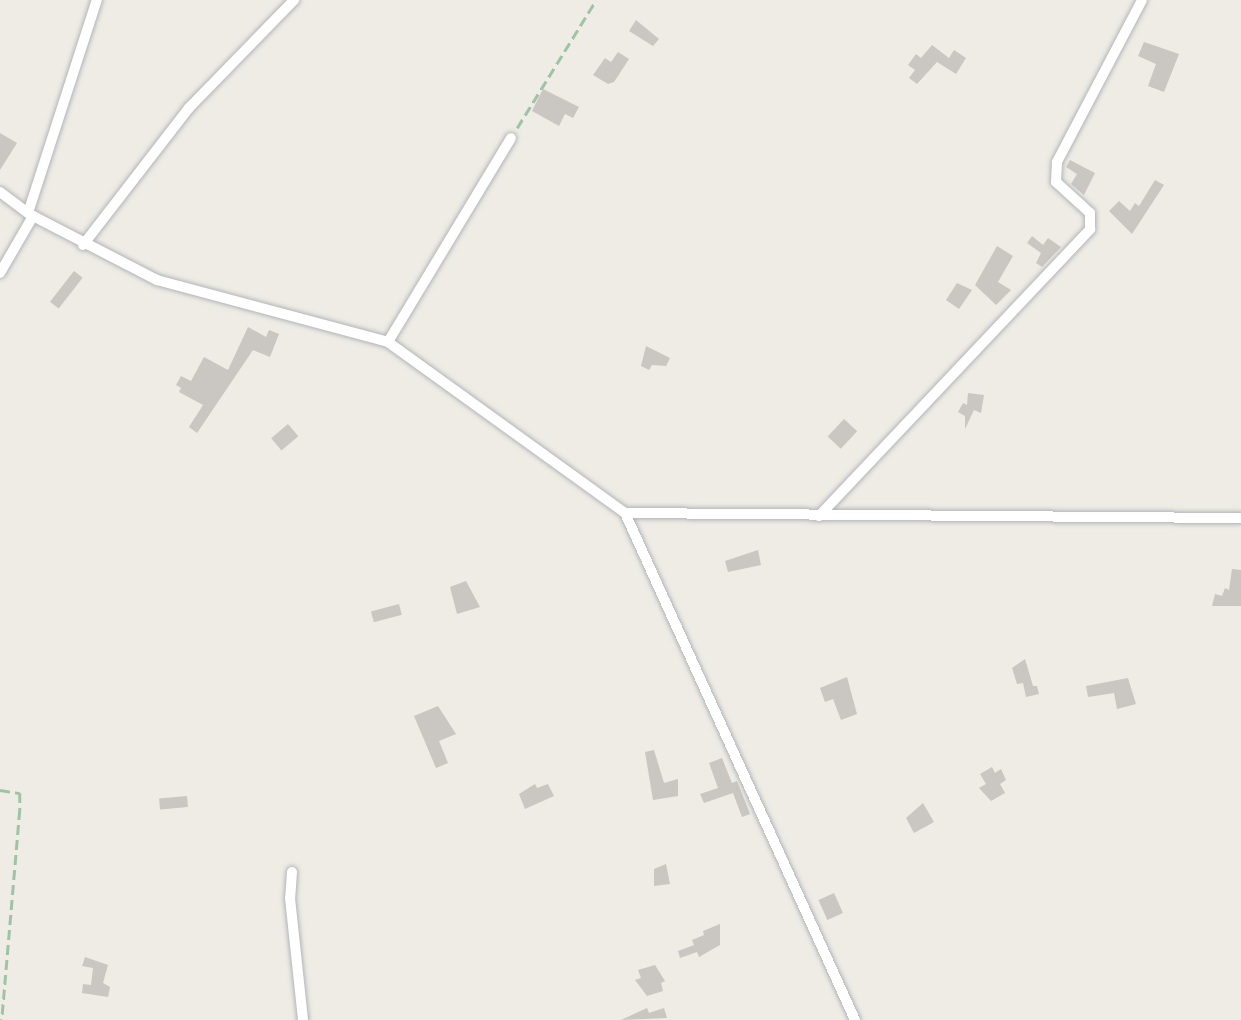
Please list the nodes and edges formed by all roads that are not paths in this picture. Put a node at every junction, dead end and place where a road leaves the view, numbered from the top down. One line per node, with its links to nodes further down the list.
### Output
1 (97, 0): 6 (street)
2 (294, 0): 7 (street)
3 (1142, 0): 11 (street)
4 (512, 138): 9 (street)
5 (0, 192): 6 (street)
6 (31, 215): 7 (street); 8 (street)
7 (83, 245): 9 (street)
8 (0, 274)
9 (388, 342): 10 (street)
10 (625, 513): 11 (street); 15 (street)
11 (820, 516): 12 (street)
12 (1241, 518)
13 (292, 872): 14 (street)
14 (302, 1020)
15 (856, 1020)

